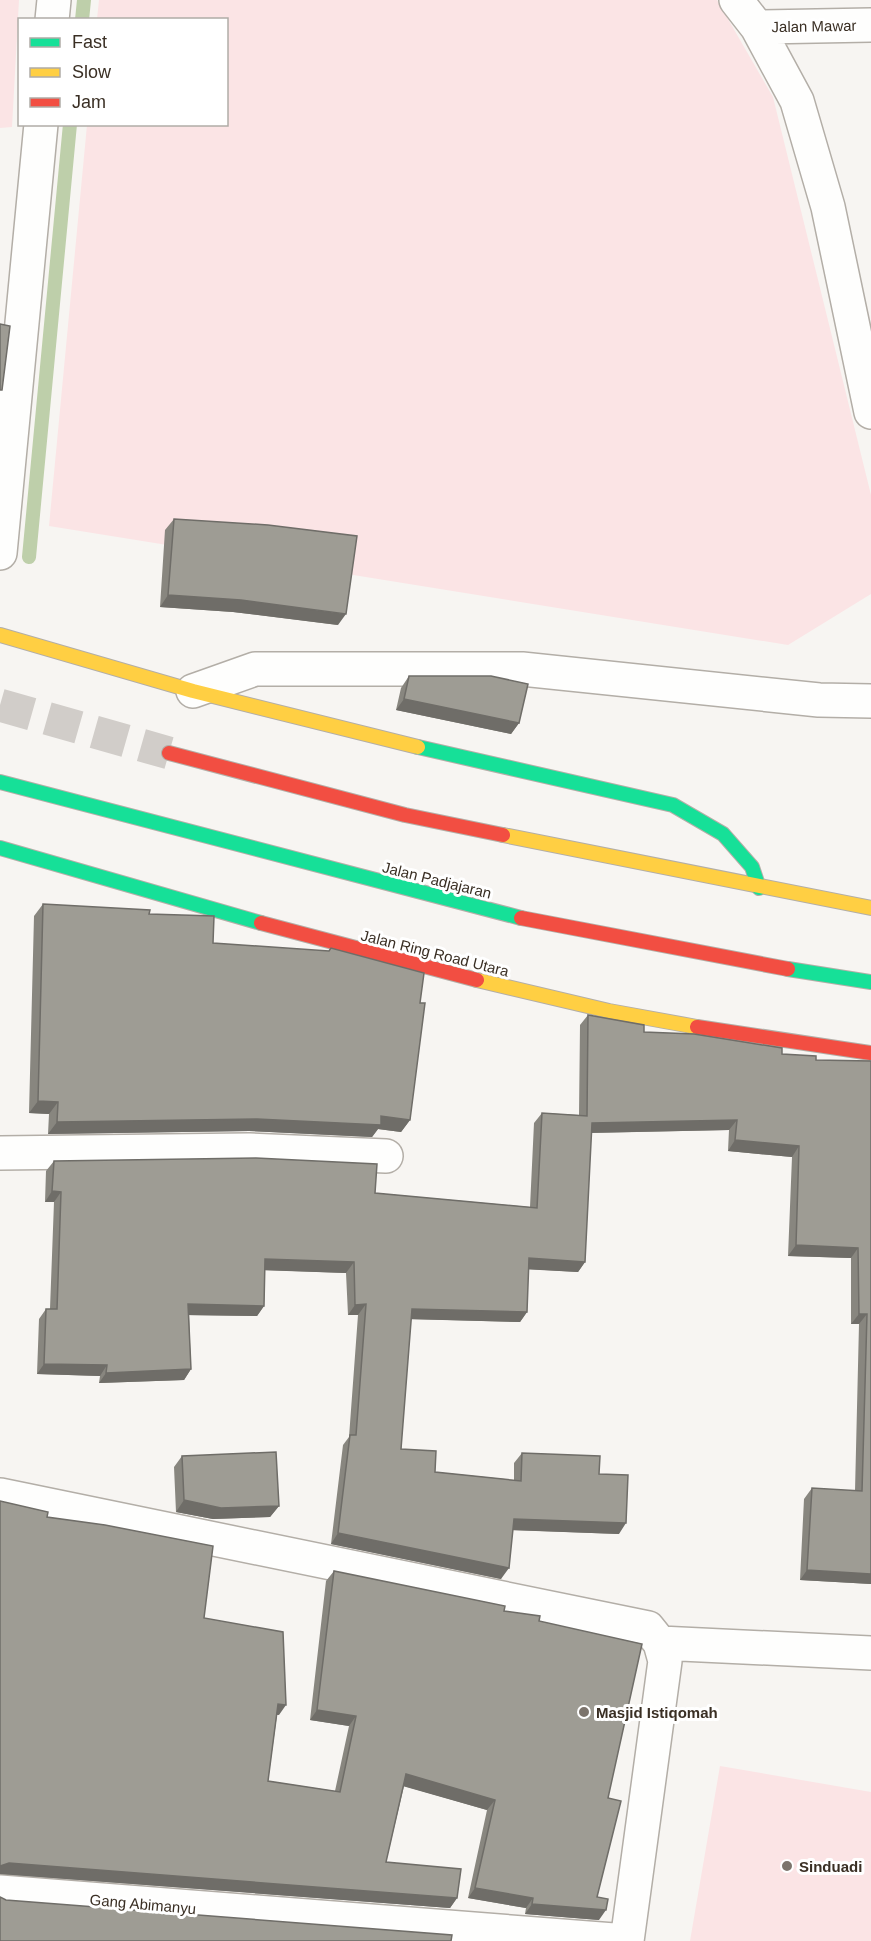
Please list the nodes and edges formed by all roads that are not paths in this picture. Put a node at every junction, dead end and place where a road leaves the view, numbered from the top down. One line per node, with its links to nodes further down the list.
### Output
1 (54, 0): 3 (street)
2 (736, 0): 5 (street)
3 (52, 18)
4 (871, 25): 5 (street, Jalan Mawar)
5 (757, 27): 7 (street)
6 (42, 126): 8 (street)
7 (871, 412)
8 (0, 553)
9 (0, 635): 10 (main road)
10 (193, 691): 11 (street); 15 (main road)
11 (871, 701)
12 (169, 753): 15 (main road)
13 (0, 782): 17 (main road, Jalan Padjajaran)
14 (0, 848): 18 (main road, Jalan Ring Road Utara)
15 (759, 888): 16 (main road)
16 (871, 908)
17 (871, 982)
18 (871, 1053)
19 (0, 1153): 20 (street)
20 (386, 1156)
21 (0, 1495): 22 (street)
22 (660, 1643): 23 (street); 26 (street)
23 (871, 1653)
24 (0, 1893): 25 (street, Gang Abimanyu)
25 (258, 1927): 26 (street, Gang Abimanyu)
26 (627, 1941)

